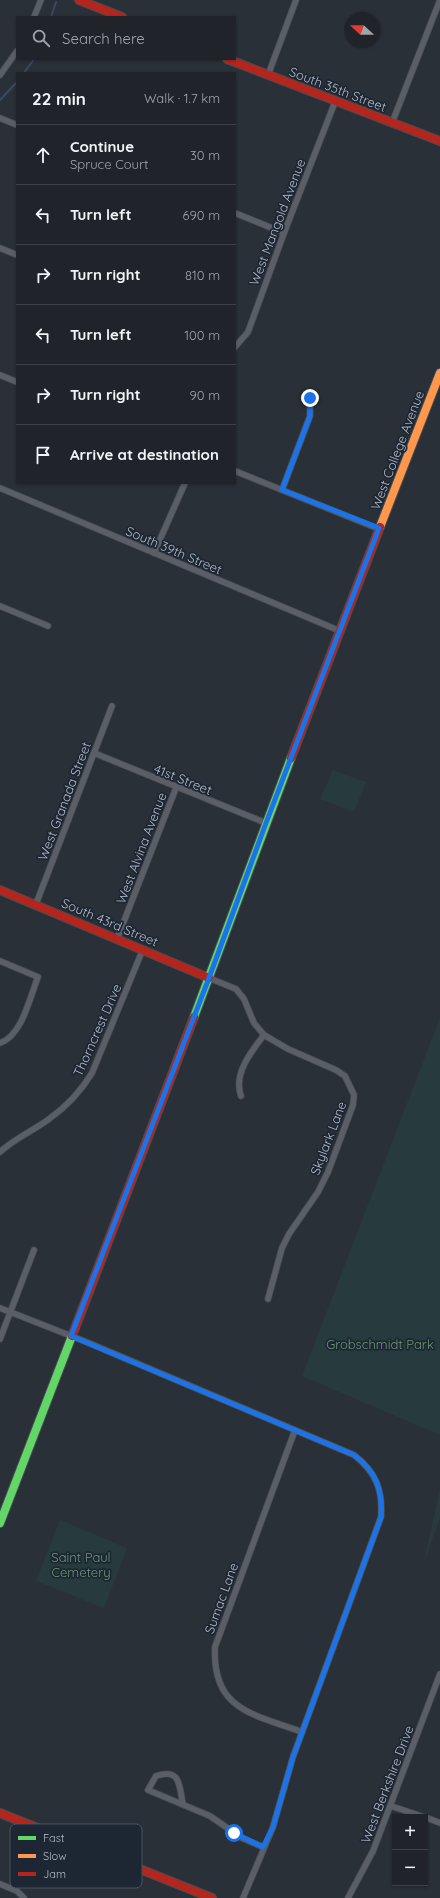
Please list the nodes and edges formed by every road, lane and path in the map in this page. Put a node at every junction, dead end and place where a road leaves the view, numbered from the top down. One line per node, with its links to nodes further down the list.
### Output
1 (41, 0): 5 (street)
2 (79, 0): 6 (street)
3 (296, 0): 10 (street)
4 (440, 0): 13 (street)
5 (34, 16)
6 (119, 16)
7 (16, 52): 9 (street)
8 (230, 60): 10 (street, South 35th Street)
9 (0, 75)
10 (268, 75): 11 (street, South 35th Street)
11 (335, 102): 13 (street, South 35th Street); 17 (street, West Mangold Avenue)
12 (0, 118): 14 (street)
13 (392, 123): 15 (street, South 35th Street)
14 (16, 125)
15 (440, 141)
16 (236, 214): 17 (street)
17 (284, 233): 20 (street, West Mangold Avenue)
18 (0, 248): 19 (street)
19 (16, 255)
20 (236, 346)
21 (440, 373): 29 (street, West College Avenue)
22 (0, 375): 23 (street)
23 (16, 382)
24 (310, 398): 28 (street)
25 (236, 471): 28 (street)
26 (185, 484): 30 (street)
27 (0, 488): 30 (street, South 39th Street)
28 (282, 490): 29 (street)
29 (379, 528): 33 (street, West College Avenue)
30 (154, 553): 33 (street, South 39th Street)
31 (0, 606): 32 (street)
32 (48, 626)
33 (340, 631): 37 (street, West College Avenue)
34 (112, 706): 35 (street, West Granada Street)
35 (94, 754): 36 (street, 41st Street); 39 (street, West Granada Street)
36 (176, 788): 37 (street, 41st Street); 40 (street, West Alvina Avenue)
37 (266, 823): 43 (street, West College Avenue)
38 (0, 890): 39 (street, South 43rd Street)
39 (36, 904): 40 (street, South 43rd Street)
40 (117, 938): 41 (street, South 43rd Street)
41 (143, 949): 43 (street, South 43rd Street); 47 (street, Thorncrest Drive)
42 (0, 961): 45 (street)
43 (209, 978): 44 (street, Skylark Lane); 52 (street, West College Avenue)
44 (264, 1035): 46 (street); 49 (street, Skylark Lane)
45 (0, 1043)
46 (241, 1096)
47 (0, 1152)
48 (34, 1250): 51 (street)
49 (268, 1299)
50 (0, 1308): 51 (street)
51 (10, 1312): 52 (street); 53 (street)
52 (71, 1336): 54 (street); 55 (street, West College Avenue)
53 (0, 1339)
54 (295, 1430): 57 (street); 57 (street, Sumac Lane)
55 (0, 1524)
56 (440, 1674): 59 (street, West Berkshire Drive)
57 (302, 1732): 65 (street)
58 (183, 1804): 58 (street); 65 (street)
59 (391, 1806): 61 (street); 71 (street, West Berkshire Drive)
60 (0, 1813): 64 (street)
61 (415, 1814)
62 (428, 1818): 63 (street)
63 (440, 1822)
64 (27, 1824)
65 (263, 1847): 70 (street)
66 (142, 1870): 69 (street)
67 (0, 1884): 68 (street)
68 (24, 1898)
69 (212, 1898)
70 (243, 1898)
71 (348, 1898)

